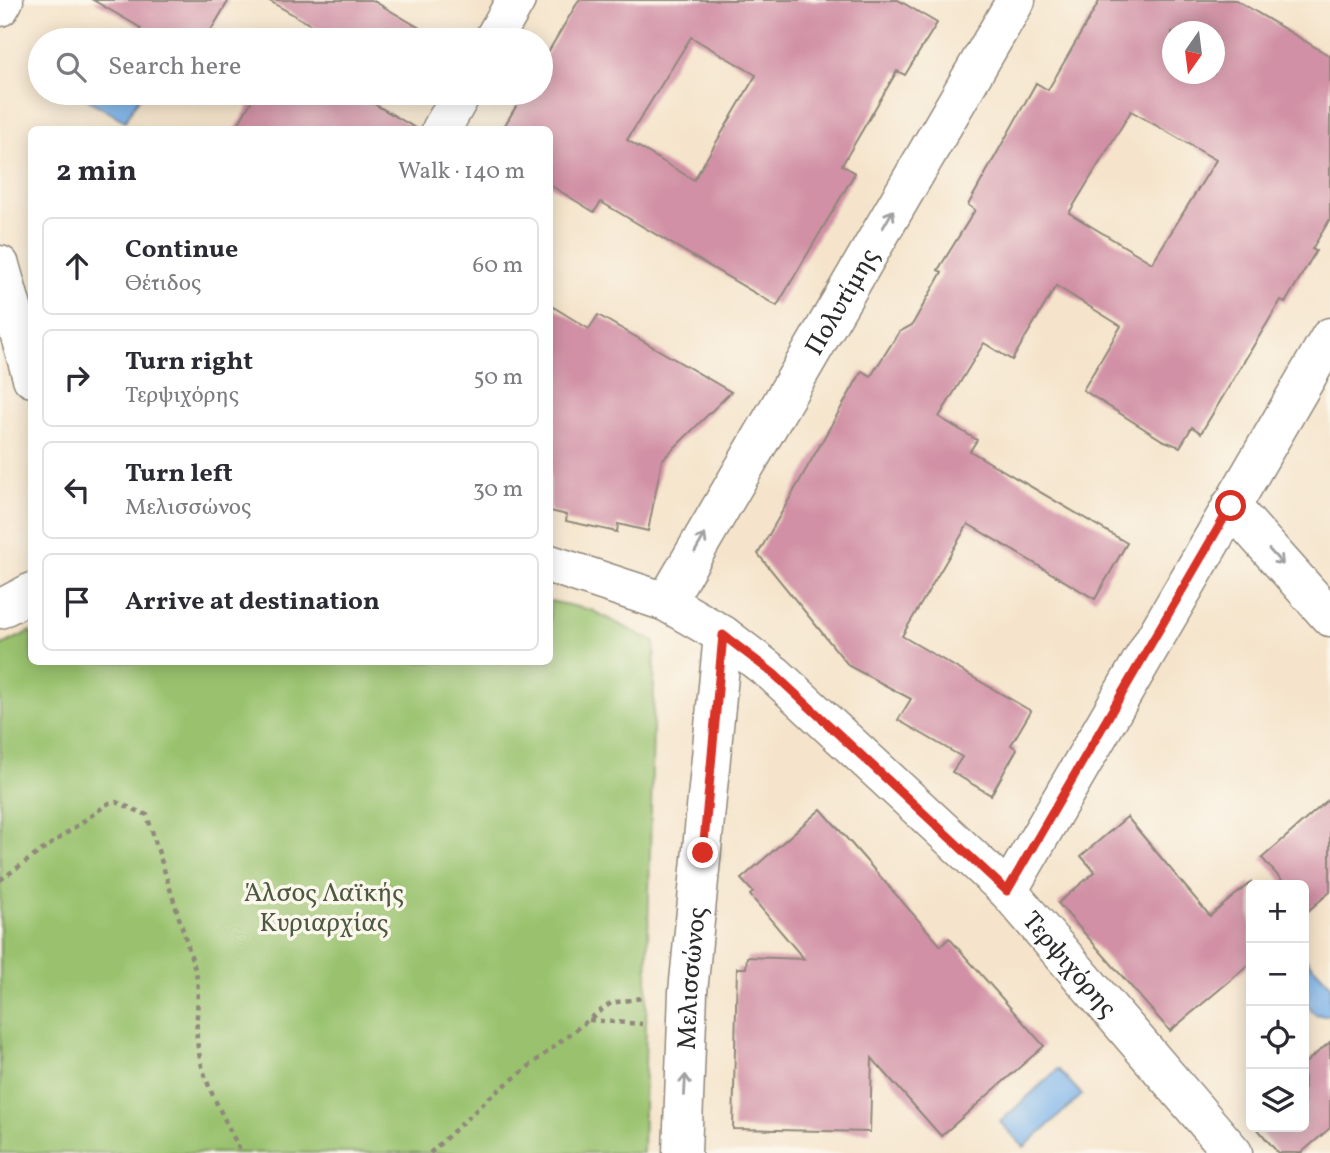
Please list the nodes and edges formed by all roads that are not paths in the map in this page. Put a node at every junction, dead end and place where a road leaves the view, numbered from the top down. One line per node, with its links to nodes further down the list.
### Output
1 (4, 0): 4 (street)
2 (516, 0): 5 (street)
3 (1016, 0): 14 (street, Πολυτίμης, one-way to 3)
4 (0, 7)
5 (500, 28)
6 (456, 105): 7 (street)
7 (443, 126)
8 (0, 265): 10 (street)
9 (1330, 337): 11 (street)
10 (28, 364)
11 (1231, 506): 16 (street, one-way to 16); 18 (street)
12 (553, 565): 14 (street, Τερψιχόρης)
13 (28, 594): 15 (street)
14 (666, 602): 17 (street, Τερψιχόρης)
15 (0, 609)
16 (1330, 617)
17 (723, 635): 18 (street, Τερψιχόρης); 19 (street, Μελισσώνος, one-way to 17)
18 (1007, 891): 20 (street, Τερψιχόρης)
19 (682, 1153)
20 (1233, 1153)

